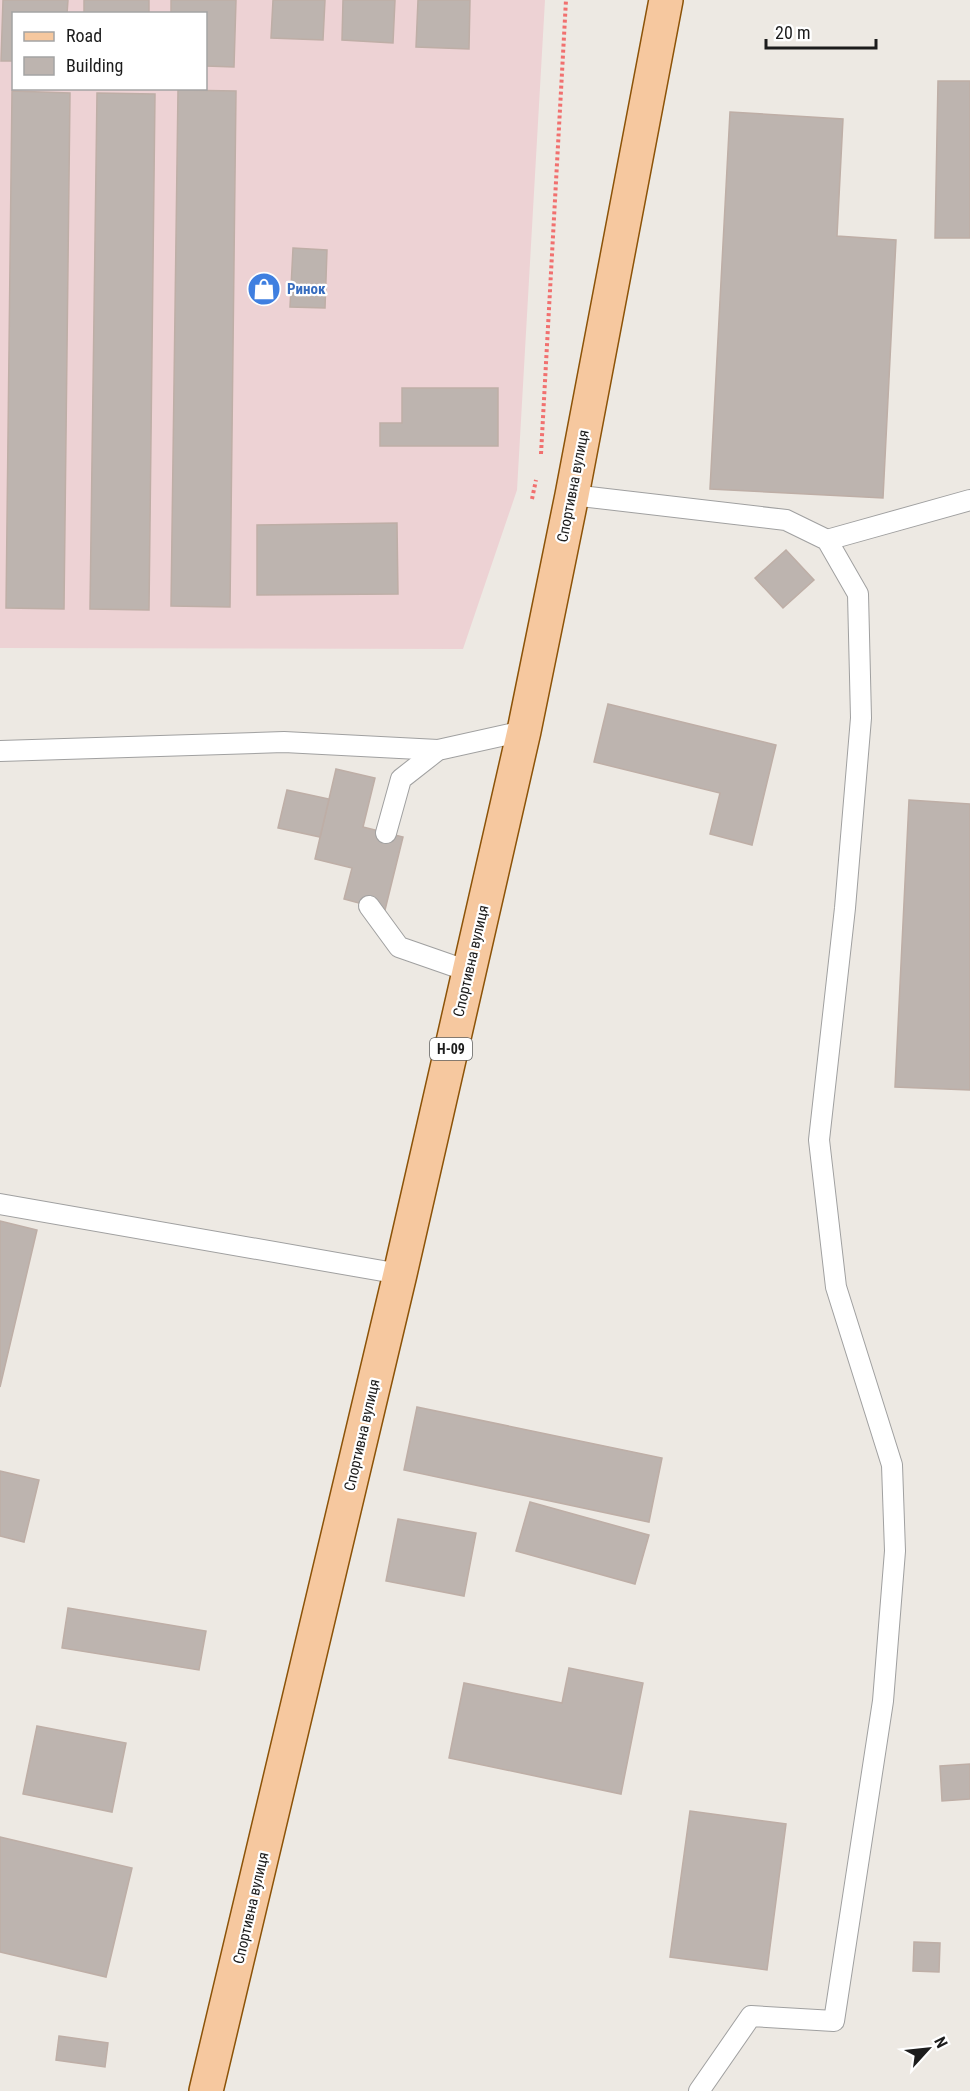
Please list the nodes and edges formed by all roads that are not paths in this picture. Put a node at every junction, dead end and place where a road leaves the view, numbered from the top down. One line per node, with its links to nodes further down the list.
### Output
1 (666, 0): 2 (main road, Спортивна вулиця / Н-09)
2 (572, 495): 4 (lane); 5 (main road, Спортивна вулиця / Н-09)
3 (970, 500): 4 (lane)
4 (827, 540): 14 (lane)
5 (524, 731): 6 (lane); 10 (main road, Спортивна вулиця / Н-09)
6 (438, 750): 7 (lane); 8 (lane)
7 (0, 751)
8 (386, 833)
9 (369, 906): 10 (lane)
10 (468, 971): 12 (main road, Спортивна вулиця / Н-09)
11 (0, 1204): 12 (lane)
12 (400, 1274): 13 (main road, Спортивна вулиця / Н-09)
13 (206, 2091)
14 (699, 2091)

